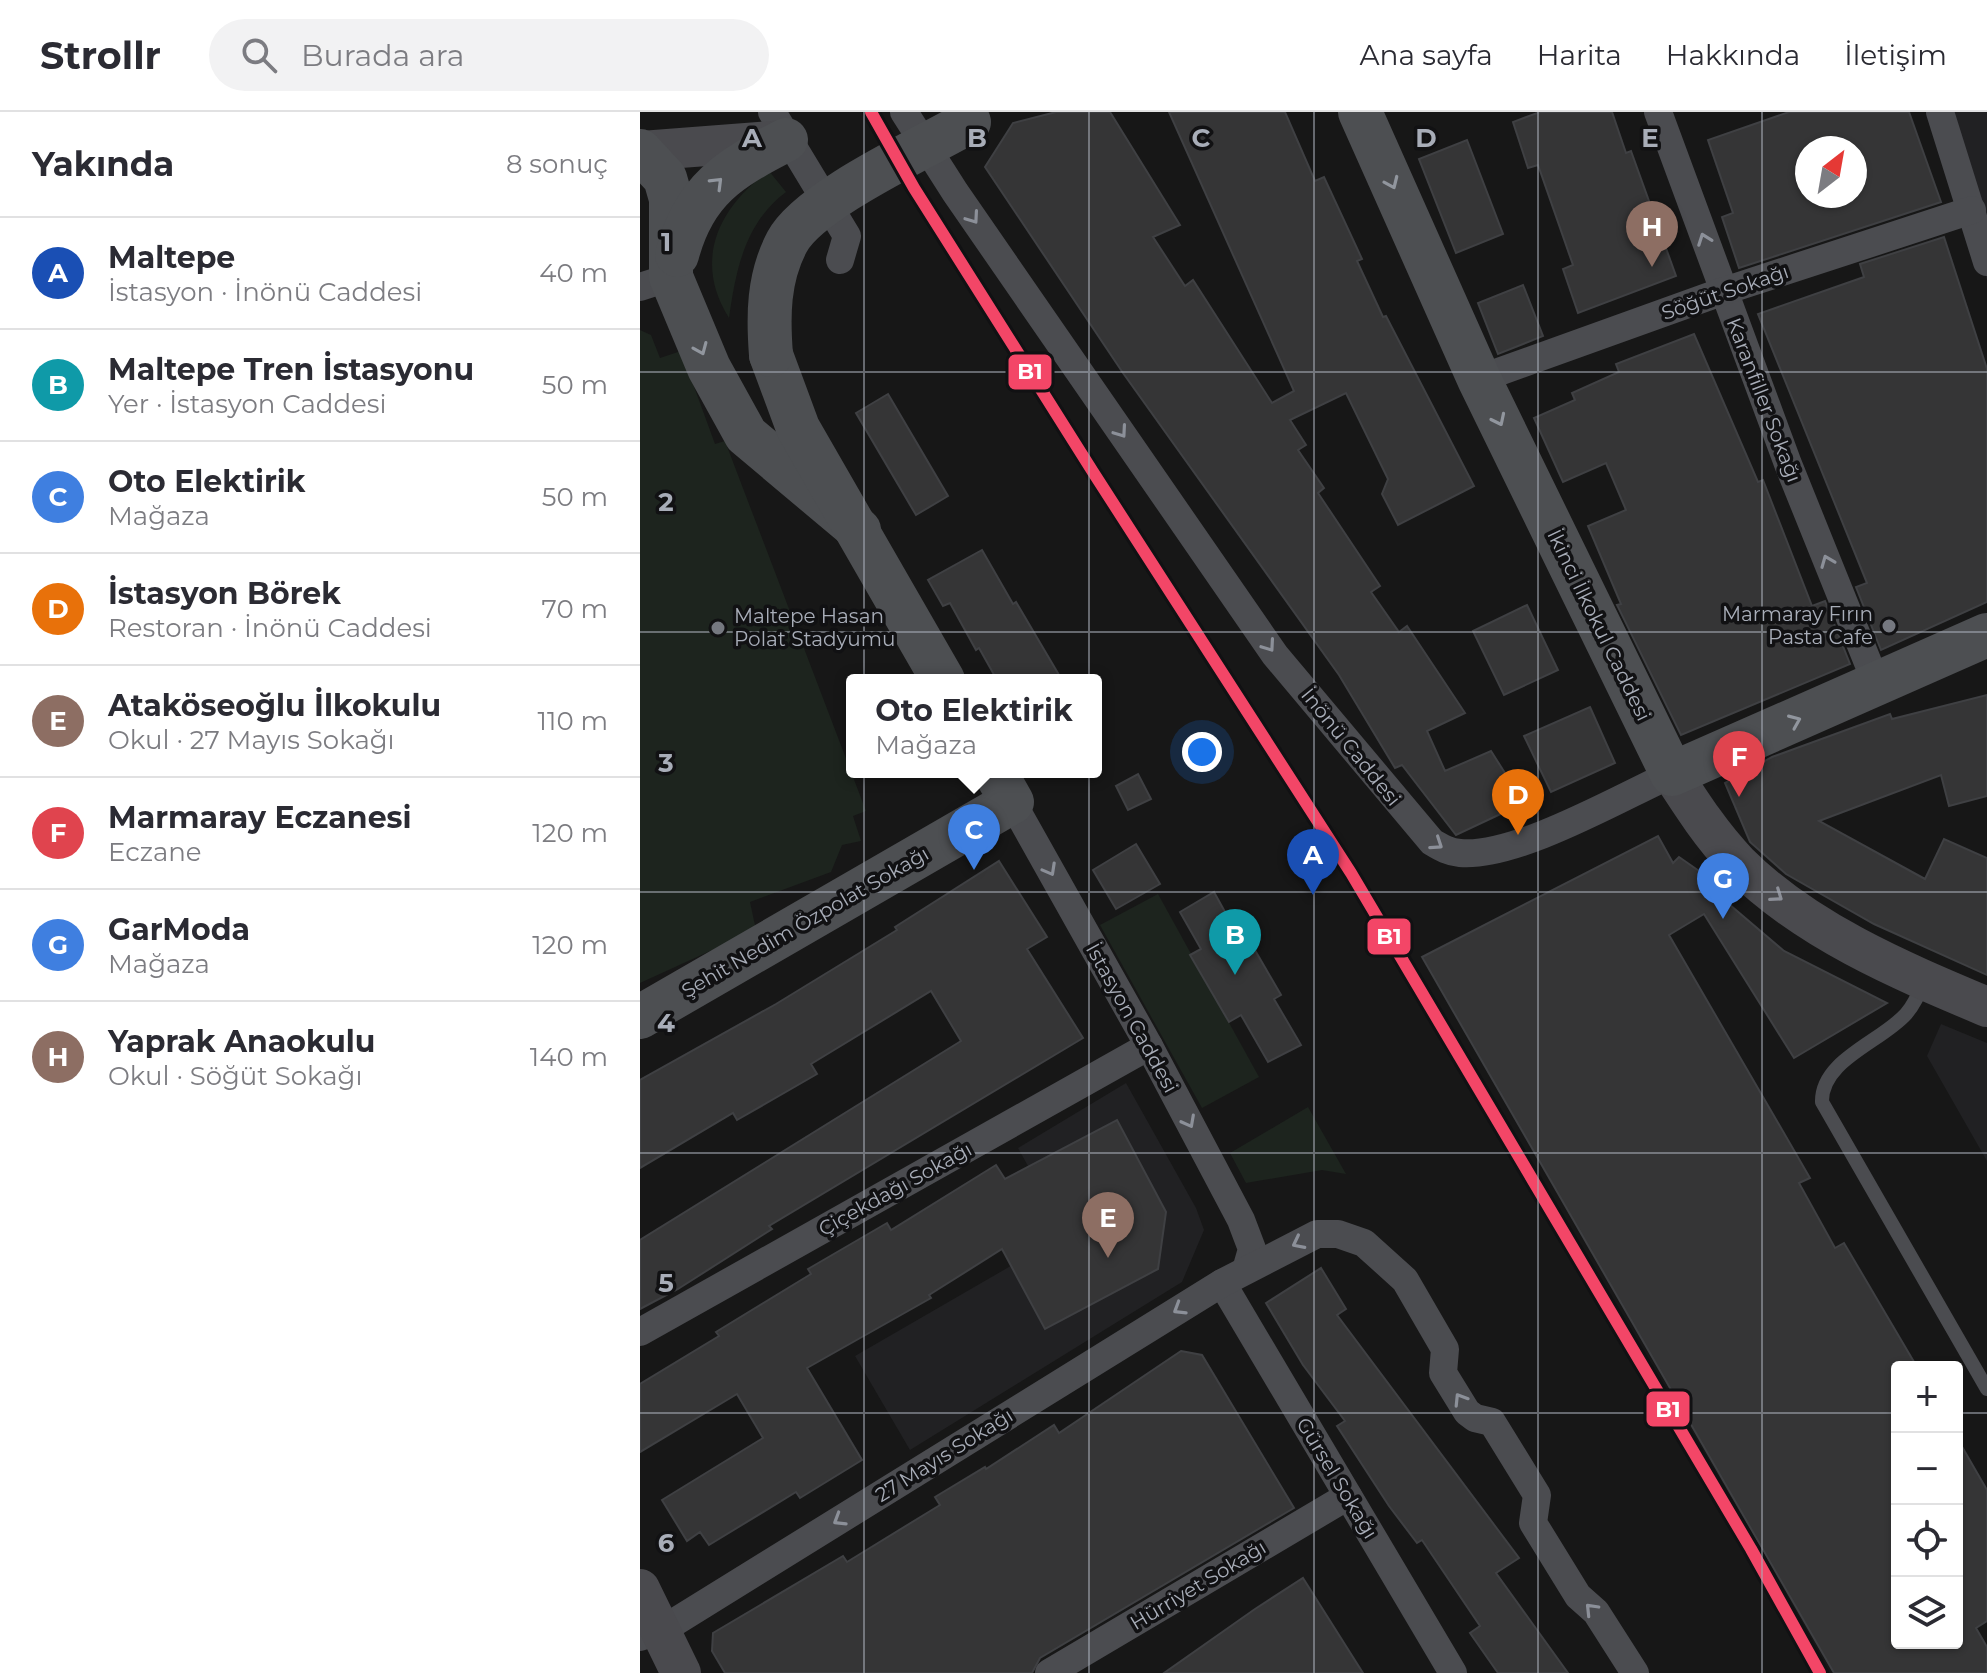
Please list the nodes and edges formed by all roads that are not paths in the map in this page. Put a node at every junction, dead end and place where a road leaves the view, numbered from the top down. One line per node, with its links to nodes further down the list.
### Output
1 (904, 112): 18 (street, İnönü Caddesi, one-way to 18)
2 (1360, 112): 13 (main road, İkinci İlkokul Caddesi, one-way to 13)
3 (1658, 112): 12 (street, Karanfiller Sokağı, one-way to 3)
4 (1940, 112): 8 (street)
5 (981, 117): 14 (main road, bridge)
6 (779, 126): 7 (street); 9 (street); 11 (main road, one-way to 6)
7 (640, 151): 11 (main road)
8 (1972, 210): 10 (street); 12 (street, Söğüt Sokağı)
9 (840, 260)
10 (1987, 262)
11 (656, 282): 14 (main road, one-way to 14)
12 (1724, 291): 13 (street, Söğüt Sokağı); 17 (street, Karanfiller Sokağı, one-way to 12)
13 (1479, 379): 18 (main road, İkinci İlkokul Caddesi, one-way to 18)
14 (859, 530): 16 (main road)
15 (1987, 635): 17 (main road, İnönü Caddesi)
16 (940, 674)
17 (1877, 685): 18 (main road, İnönü Caddesi, one-way to 17)
18 (1672, 774): 20 (street, İkinci İlkokul Caddesi, one-way to 20)
19 (1003, 787): 22 (main road, Şehit Nedim Özpolat Sokağı); 23 (street, İstasyon Caddesi, one-way to 23)
20 (1924, 980): 21 (street, İkinci İlkokul Caddesi); 26 (lane)
21 (1987, 1007)
22 (640, 1017)
23 (1149, 1046): 24 (street, İstasyon Caddesi, one-way to 24); 25 (street, Çiçekdağı Sokağı)
24 (1234, 1276): 27 (street, Gürsel Sokağı); 29 (street, 27 Mayıs Sokağı, one-way to 29); 33 (street, 27 Mayıs Sokağı, one-way to 24)
25 (640, 1332)
26 (1987, 1389)
27 (1348, 1496): 31 (street, Hürriyet Sokağı); 32 (street, Gürsel Sokağı)
28 (640, 1589): 29 (street)
29 (651, 1633): 30 (street)
30 (681, 1673)
31 (1049, 1673)
32 (1453, 1673)
33 (1635, 1673)

